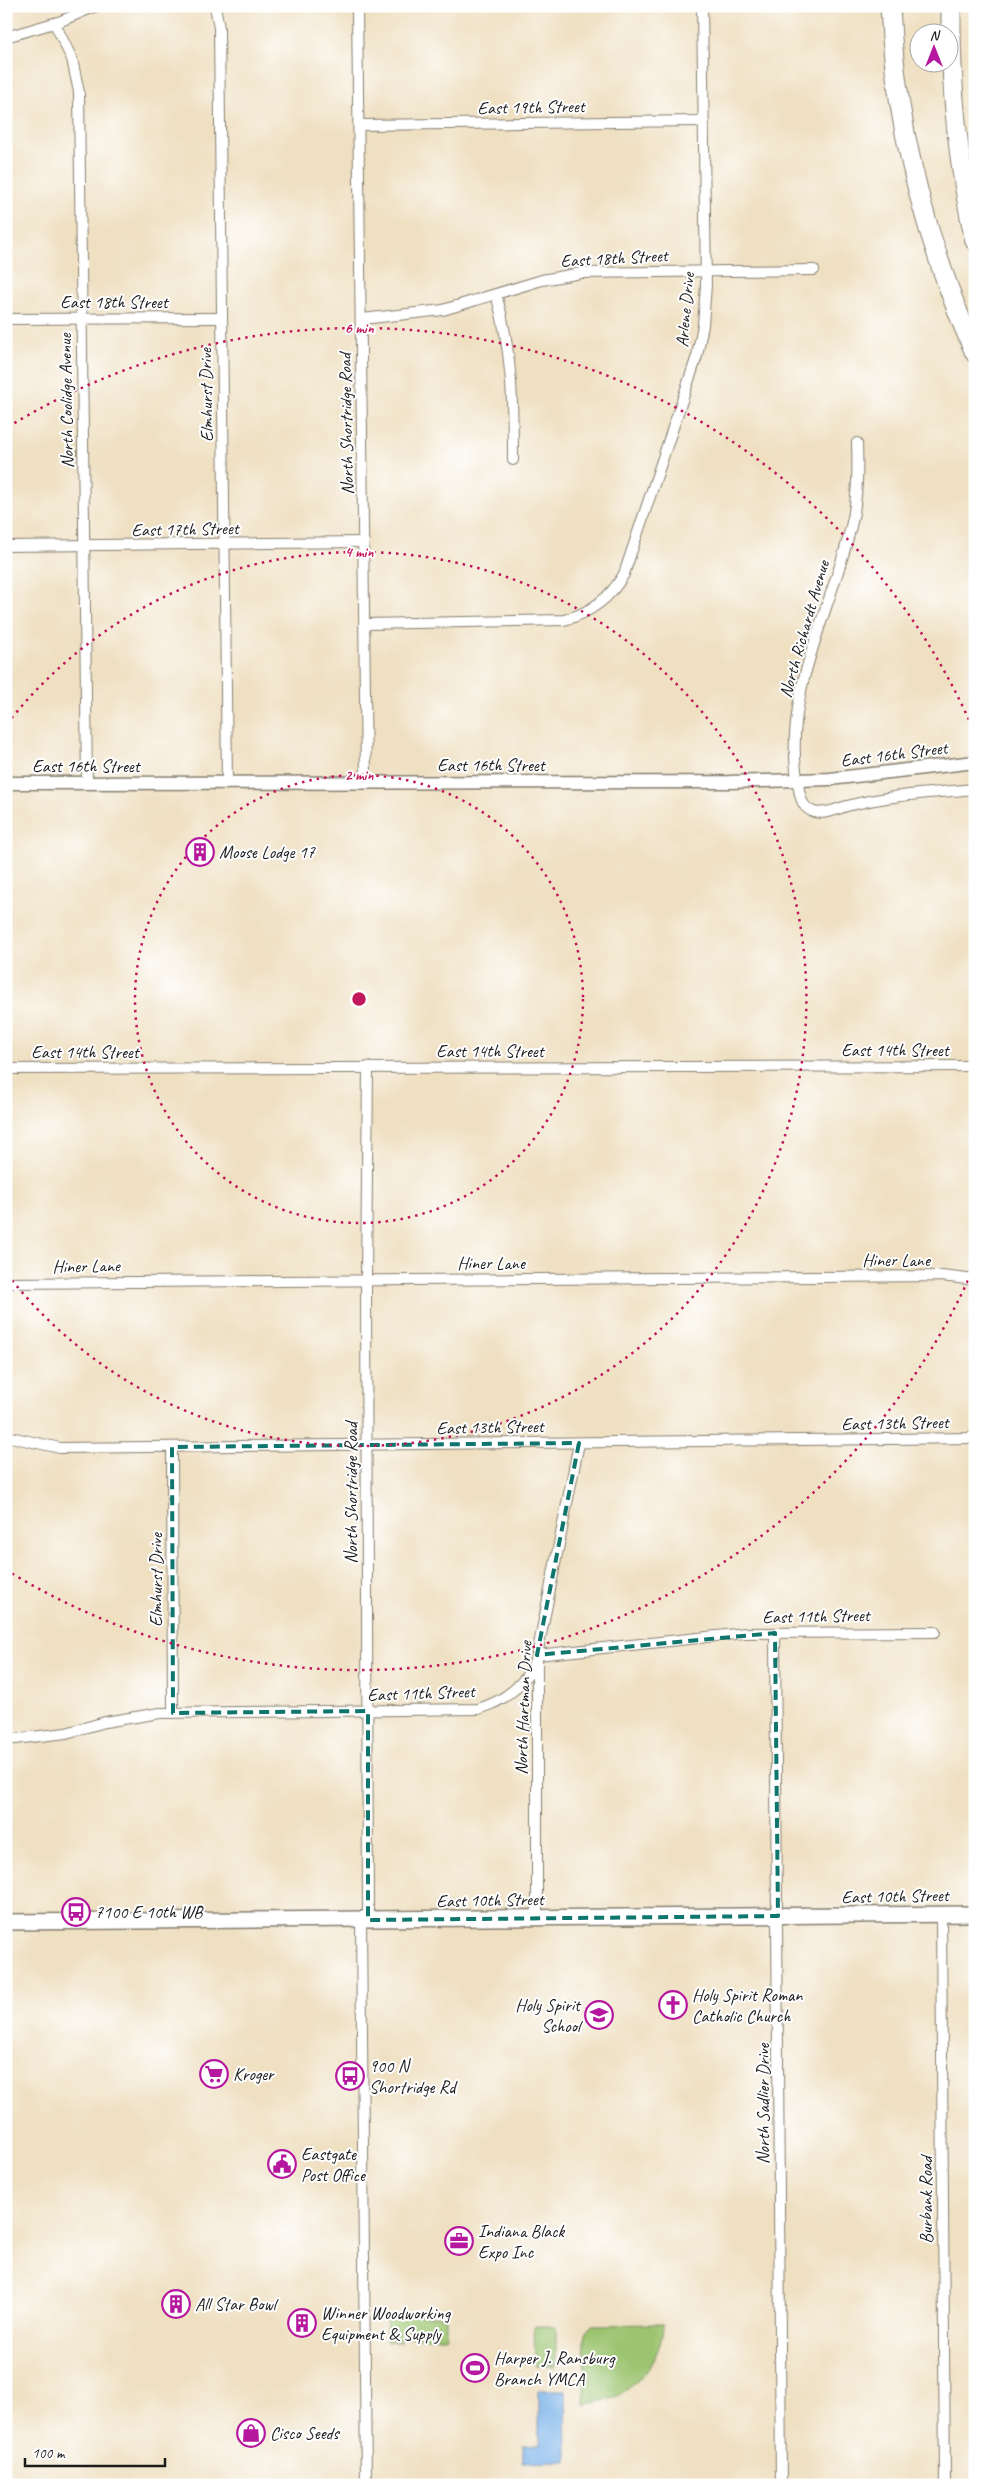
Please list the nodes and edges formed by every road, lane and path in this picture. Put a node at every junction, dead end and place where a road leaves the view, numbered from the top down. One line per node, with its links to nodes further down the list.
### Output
1 (96, 6): 7 (street)
2 (215, 6): 15 (street, Elmhurst Drive)
3 (357, 6): 10 (street, North Shortridge Road)
4 (702, 6): 9 (street, Arlene Drive)
5 (890, 6): 19 (highway)
6 (951, 6): 11 (highway)
7 (55, 24): 8 (street); 17 (street, North Coolidge Avenue)
8 (6, 37)
9 (703, 121): 10 (street, East 19th Street); 12 (street, Arlene Drive)
10 (359, 125): 18 (street, North Shortridge Road)
11 (975, 241)
12 (706, 270): 13 (street, East 18th Street); 14 (street, East 18th Street); 26 (street, Arlene Drive)
13 (814, 270)
14 (496, 294): 18 (street, East 18th Street); 21 (street)
15 (222, 318): 17 (street, East 18th Street); 23 (street, Elmhurst Drive)
16 (6, 319): 17 (street, East 18th Street)
17 (81, 319): 25 (street, North Coolidge Avenue)
18 (362, 319): 22 (street, North Shortridge Road)
19 (975, 353)
20 (857, 443): 28 (street, North Richardt Avenue)
21 (513, 460)
22 (364, 542): 23 (street, East 17th Street); 26 (street, North Shortridge Road)
23 (224, 544): 25 (street, East 17th Street); 32 (street, Elmhurst Drive)
24 (6, 546): 25 (street, East 17th Street)
25 (84, 546): 31 (street, North Coolidge Avenue)
26 (365, 624): 29 (street, North Shortridge Road)
27 (975, 762): 28 (street, East 16th Street)
28 (798, 780): 29 (street, East 16th Street); 33 (street, North Richardt Avenue)
29 (366, 782): 32 (street, East 16th Street)
30 (6, 783): 31 (street, East 16th Street)
31 (86, 783): 32 (street, East 16th Street)
32 (227, 783)
33 (975, 789)
34 (975, 1066): 35 (street, East 14th Street)
35 (368, 1067): 36 (street, East 14th Street); 37 (street, North Shortridge Road)
36 (6, 1069)
37 (366, 1280): 38 (street, Hiner Lane); 39 (street, Hiner Lane); 43 (street, North Shortridge Road)
38 (975, 1280)
39 (6, 1283)
40 (6, 1436): 44 (street, East 13th Street)
41 (975, 1438): 42 (street, East 13th Street)
42 (579, 1443): 43 (street, East 13th Street); 47 (street, North Hartman Drive)
43 (367, 1444): 44 (street, East 13th Street); 48 (street, North Shortridge Road)
44 (172, 1447): 49 (street, Elmhurst Drive)
45 (935, 1632): 46 (street, East 11th Street)
46 (775, 1633): 47 (street, East 11th Street); 53 (street, North Sadlier Drive)
47 (537, 1655): 48 (street, East 11th Street); 54 (street, North Hartman Drive)
48 (368, 1711): 49 (street, East 11th Street); 55 (street, North Shortridge Road)
49 (172, 1713): 50 (street, East 11th Street)
50 (6, 1740)
51 (941, 1914): 52 (main road, East 10th Street); 53 (main road, East 10th Street); 59 (street, Burbank Road)
52 (975, 1914)
53 (778, 1916): 54 (main road, East 10th Street); 58 (street, North Sadlier Drive)
54 (537, 1918): 55 (main road, East 10th Street)
55 (365, 1920): 56 (main road, East 10th Street); 57 (street, North Shortridge Road)
56 (6, 1922)
57 (366, 2485)
58 (782, 2485)
59 (945, 2485)

